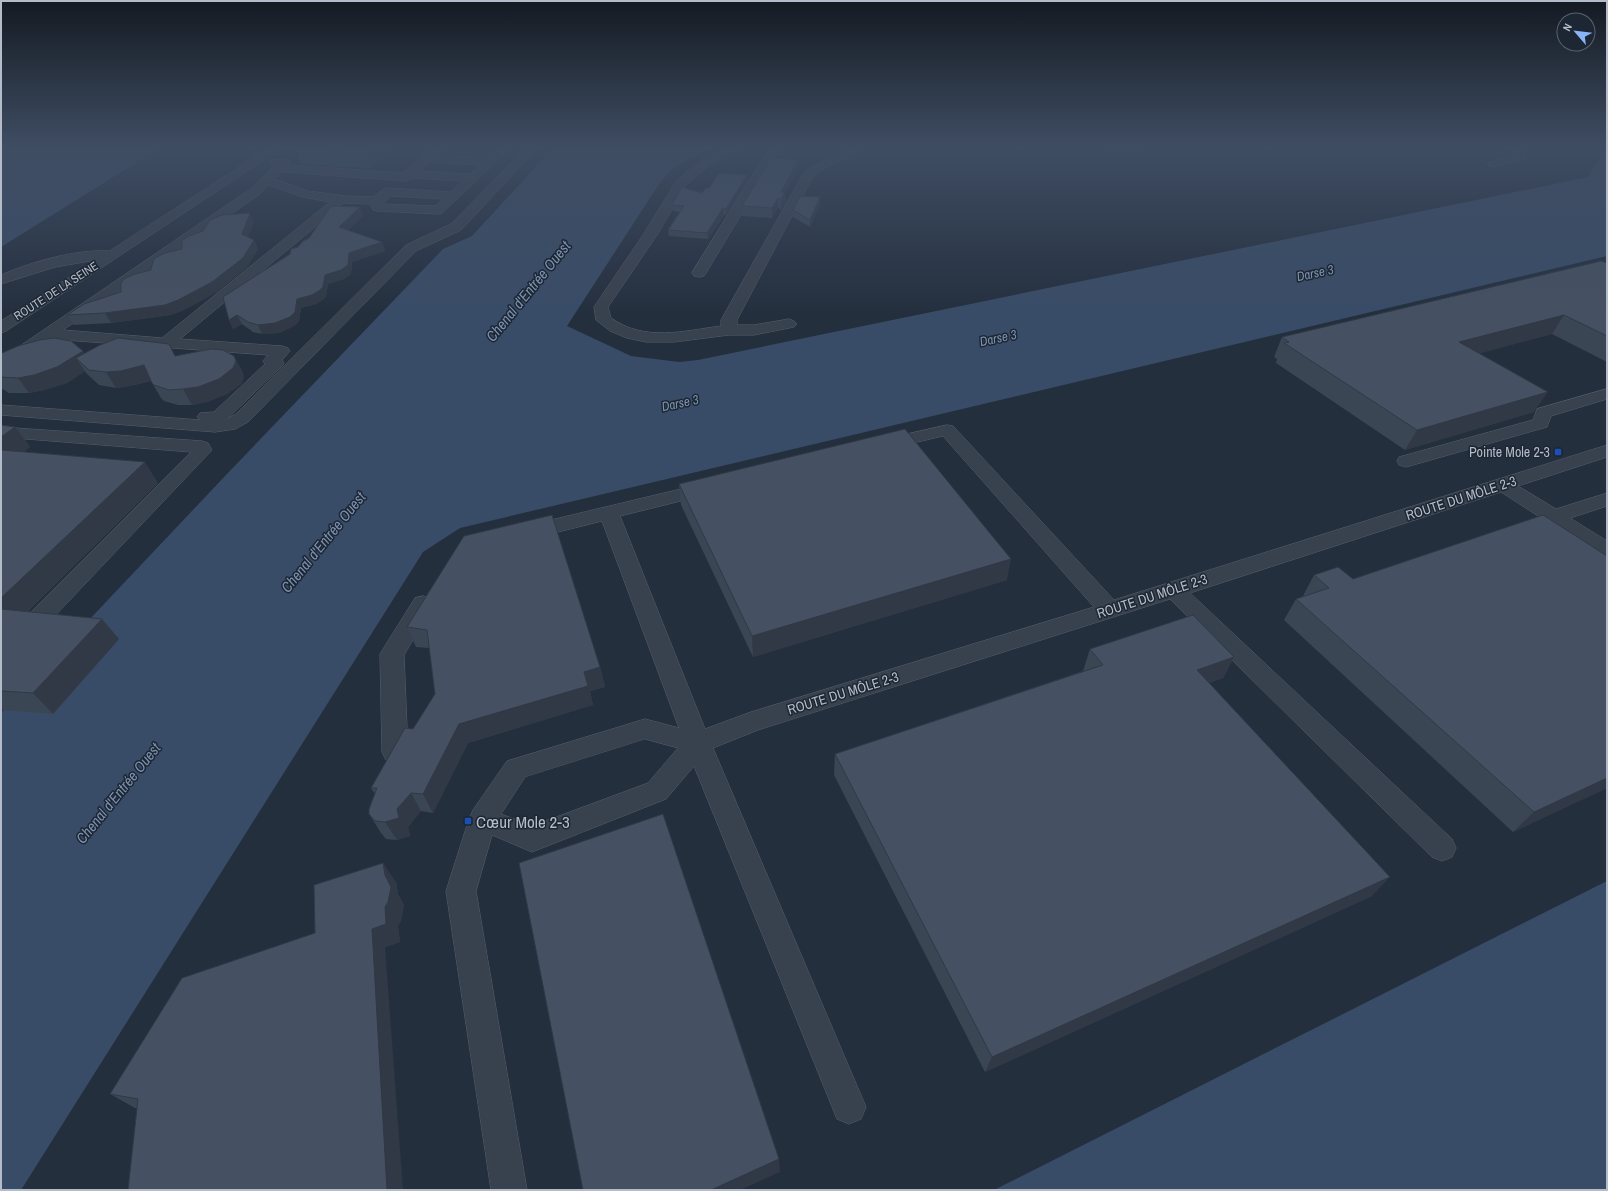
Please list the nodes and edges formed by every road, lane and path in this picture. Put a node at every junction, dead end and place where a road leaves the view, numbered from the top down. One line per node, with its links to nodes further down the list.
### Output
1 (191, 204): 8 (street, ROUTE DE LA SEINE)
2 (238, 204): 14 (street)
3 (335, 204): 15 (street)
4 (479, 204): 20 (street)
5 (669, 204): 13 (street)
6 (742, 204): 9 (street)
7 (792, 204): 13 (street)
8 (112, 255): 10 (street, ROUTE DE LA SEINE); 12 (street, ROUTE DE LA SEINE)
9 (699, 273)
10 (1, 280)
11 (789, 324): 13 (street)
12 (1, 328)
13 (729, 330)
14 (48, 334): 15 (street); 16 (street)
15 (165, 343): 18 (street)
16 (1, 366)
17 (1607, 394): 19 (street)
18 (1, 401)
19 (1585, 401): 21 (street); 25 (street)
20 (1, 410)
21 (1607, 413)
22 (1, 432): 36 (street)
23 (863, 450): 35 (street)
24 (1607, 451): 27 (street, ROUTE DU MÔLE 2-3)
25 (1406, 461)
26 (732, 482): 29 (street)
27 (1502, 484): 30 (street); 34 (street, ROUTE DU MÔLE 2-3)
28 (1607, 499): 30 (street)
29 (609, 513): 31 (street); 37 (street)
30 (1554, 518): 32 (street)
31 (509, 537)
32 (1607, 551)
33 (432, 590): 38 (street)
34 (1174, 590): 35 (street, ROUTE DU MÔLE 2-3); 40 (street)
35 (1110, 610): 37 (street, ROUTE DU MÔLE 2-3)
36 (40, 617)
37 (698, 743): 39 (street); 39 (street, ROUTE DU MÔLE 2-3); 41 (street)
38 (395, 752)
39 (483, 819): 42 (street)
40 (1442, 848)
41 (849, 1107)
42 (509, 1190)

